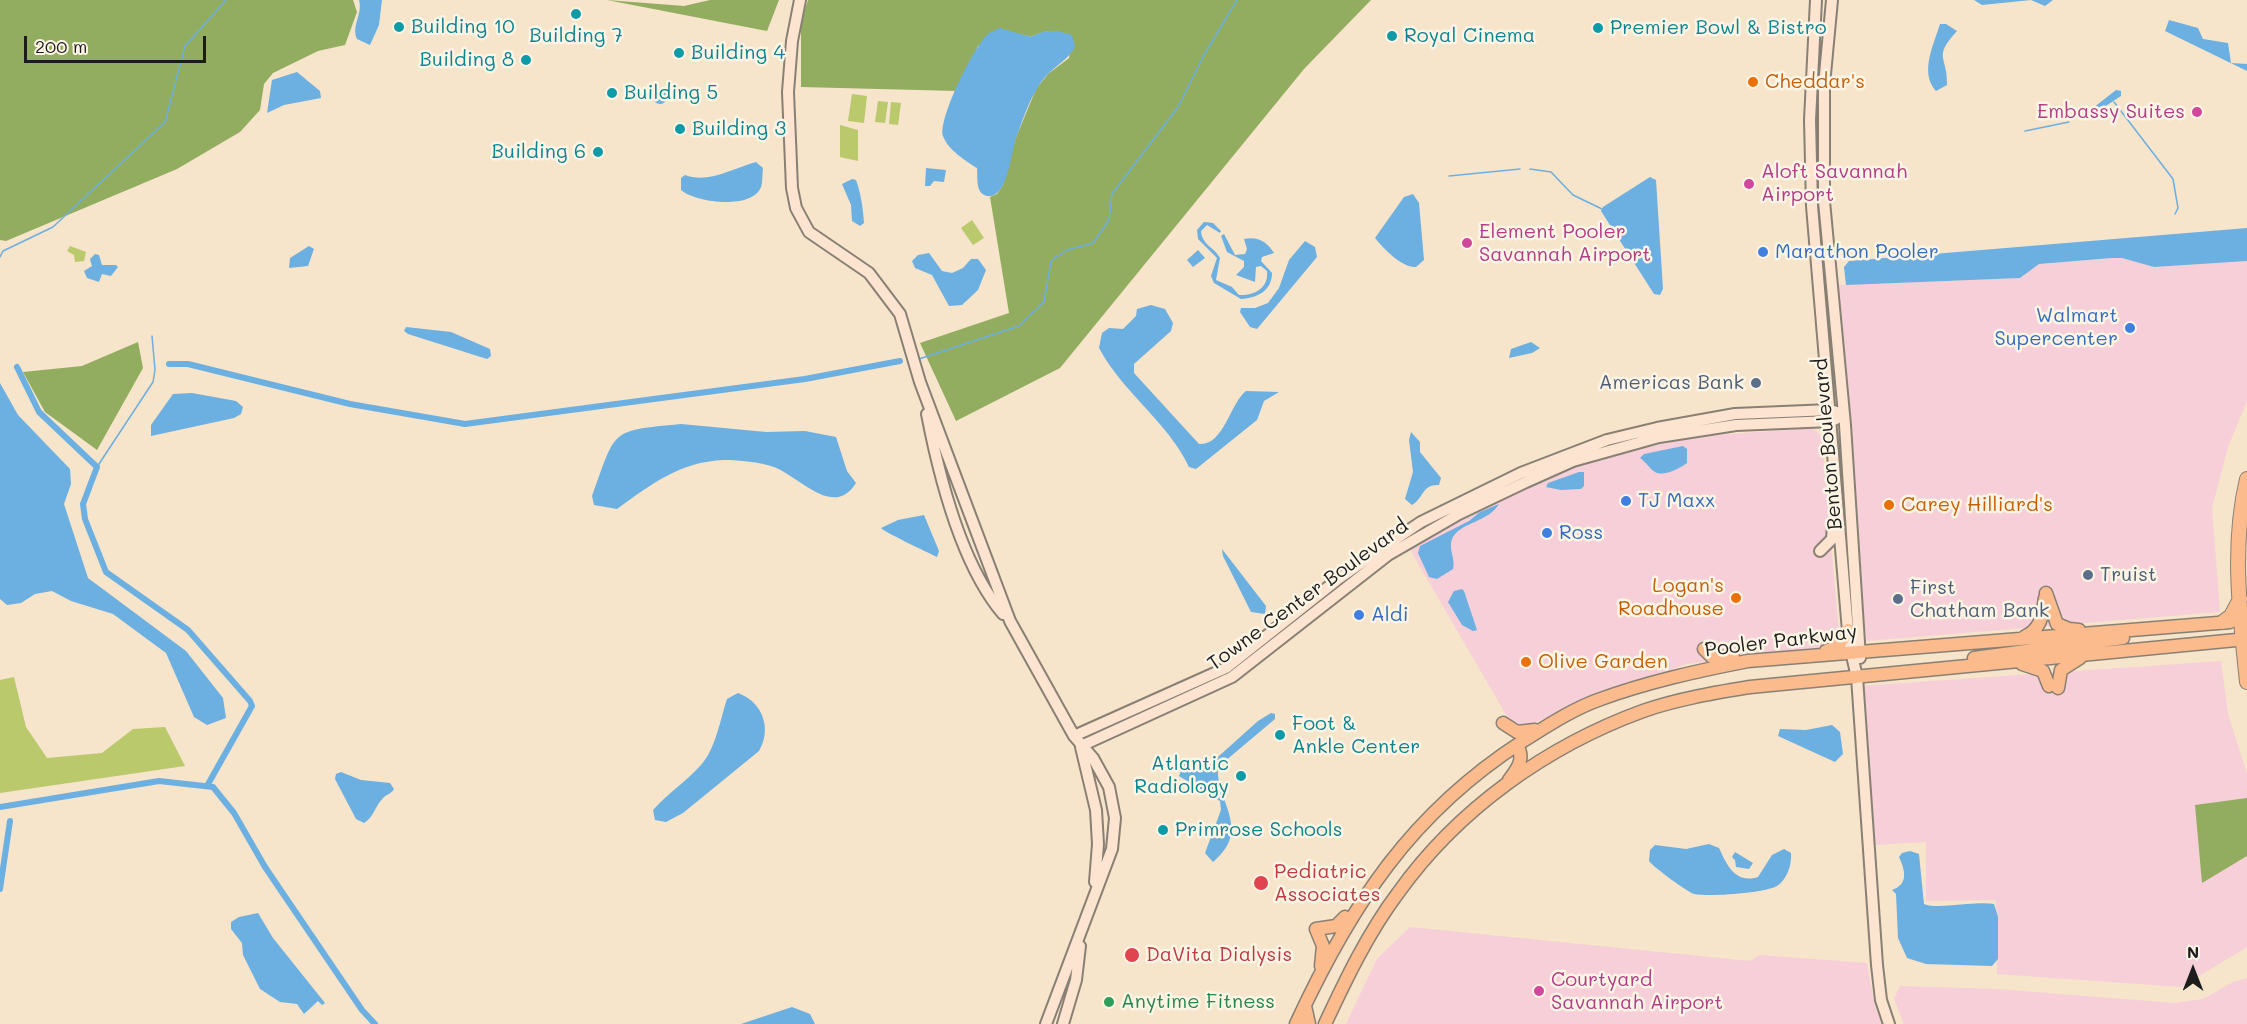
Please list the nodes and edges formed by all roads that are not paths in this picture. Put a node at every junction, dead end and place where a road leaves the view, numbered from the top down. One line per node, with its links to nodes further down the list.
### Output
1 (800, 0): 29 (street)
2 (1816, 0): 5 (street, Benton Boulevard)
3 (1832, 0): 4 (street, Benton Boulevard)
4 (1844, 414): 5 (street, Towne Center Boulevard); 18 (street, Benton Boulevard)
5 (1830, 416): 6 (street, Towne Center Boulevard); 7 (street, Benton Boulevard)
6 (1769, 418): 29 (street, Towne Center Boulevard); 31 (street, Towne Center Boulevard)
7 (1834, 469): 9 (street, Benton Boulevard); 9 (street, Benton Boulevard)
8 (2247, 479): 10 (highway)
9 (1842, 564): 14 (street, Benton Boulevard)
10 (2240, 599): 11 (highway); 12 (highway)
11 (2245, 620): 12 (main road, Pooler Parkway); 16 (highway)
12 (2223, 622): 13 (main road, Pooler Parkway)
13 (2186, 625): 15 (main road, Pooler Parkway); 23 (main road)
14 (1848, 630): 18 (street, Benton Boulevard); 19 (main road)
15 (2101, 632): 17 (main road, Pooler Parkway); 17 (main road)
16 (2246, 638): 21 (main road); 26 (highway)
17 (2019, 639): 18 (main road, Pooler Parkway)
18 (1855, 651): 19 (main road, Pooler Parkway); 25 (street, Benton Boulevard)
19 (1821, 653): 20 (main road, Pooler Parkway)
20 (1800, 655): 24 (main road, Pooler Parkway); 24 (main road)
21 (2088, 655): 22 (main road); 22 (main road)
22 (2009, 662): 23 (main road)
23 (1932, 669): 25 (main road)
24 (1686, 674): 28 (main road, Pooler Parkway)
25 (1857, 677): 32 (main road); 45 (street, Benton Boulevard)
26 (2247, 682)
27 (1503, 723): 28 (main road)
28 (1542, 729): 30 (main road, Pooler Parkway)
29 (1074, 736): 31 (street)
30 (1517, 745): 32 (main road); 33 (main road, Pooler Parkway)
31 (1081, 746): 34 (street); 34 (street)
32 (1507, 784): 37 (main road)
33 (1373, 884): 36 (main road, Pooler Parkway); 36 (main road)
34 (1094, 890): 35 (street)
35 (1081, 934): 39 (street); 40 (street)
36 (1319, 976): 38 (main road, Pooler Parkway)
37 (1334, 1005): 43 (main road); 44 (main road)
38 (1305, 1006): 41 (main road, Pooler Parkway); 42 (main road)
39 (1046, 1024)
40 (1063, 1024)
41 (1296, 1024)
42 (1309, 1024)
43 (1325, 1024)
44 (1332, 1024)
45 (1889, 1024)

